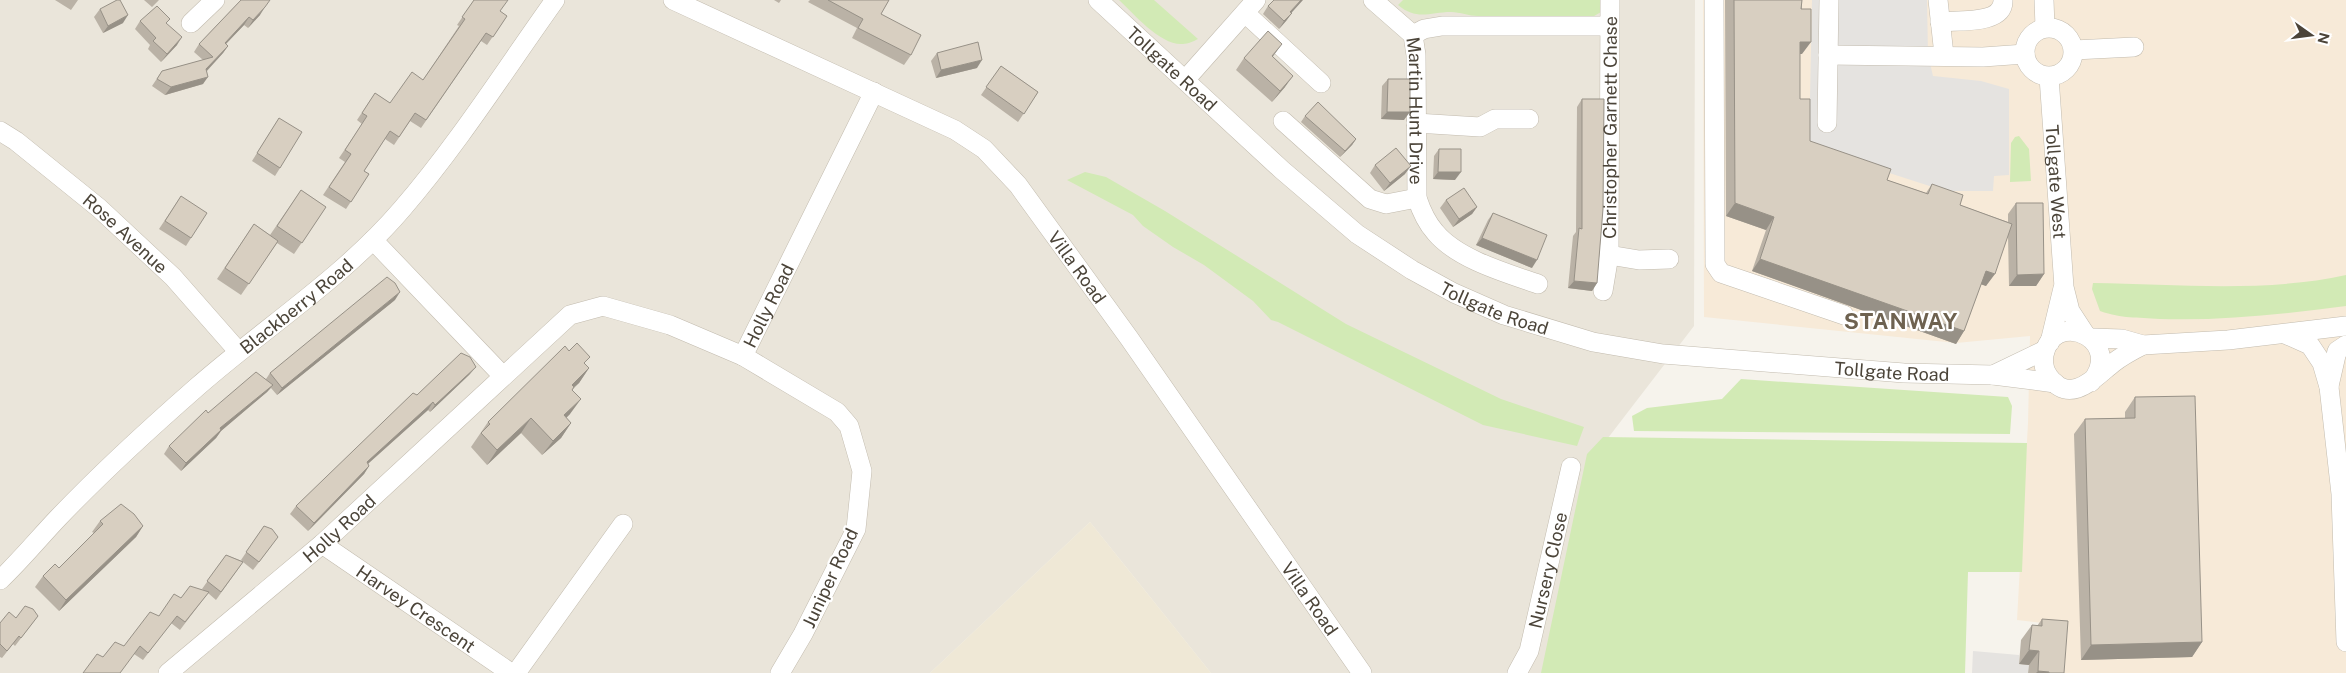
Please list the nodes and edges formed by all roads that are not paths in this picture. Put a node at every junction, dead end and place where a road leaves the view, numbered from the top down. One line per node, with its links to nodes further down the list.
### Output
1 (555, 0): 31 (street, Blackberry Road)
2 (673, 0): 24 (street, Villa Road)
3 (1098, 0): 22 (street, Tollgate Road)
4 (1610, 0): 13 (street, Christopher Garnett Chase)
5 (1714, 0): 37 (street)
6 (1829, 0): 19 (street)
7 (1938, 0): 12 (street)
8 (2003, 0): 12 (street)
9 (2044, 0): 14 (street)
10 (1383, 3): 15 (street, Martin Hunt Drive)
11 (1250, 7): 22 (street); 23 (street)
12 (1940, 22): 20 (street)
13 (1609, 26): 15 (street); 32 (street, Christopher Garnett Chase)
14 (2045, 28): 17 (street); 18 (street)
15 (1413, 35): 27 (street, Martin Hunt Drive)
16 (2134, 47): 17 (street)
17 (2074, 50): 21 (street)
18 (2025, 54): 20 (street); 21 (street)
19 (1828, 55): 20 (street); 28 (street)
20 (1944, 55)
21 (2049, 77): 35 (street, Tollgate West)
22 (1185, 80): 46 (street, Tollgate Road)
23 (1321, 83)
24 (874, 92): 45 (street, Holly Road); 60 (street, Villa Road)
25 (1529, 119): 27 (street)
26 (1283, 121): 30 (street)
27 (1416, 123): 30 (street, Martin Hunt Drive)
28 (1827, 124)
29 (0, 131): 44 (street, Rose Avenue)
30 (1417, 198): 34 (street, Martin Hunt Drive)
31 (373, 240): 44 (street, Blackberry Road); 47 (street)
32 (1609, 255): 33 (street, Christopher Garnett Chase); 36 (street, Christopher Garnett Chase)
33 (1669, 259)
34 (1538, 284)
35 (2064, 287): 40 (street, Tollgate West); 42 (street, Tollgate West)
36 (1603, 291)
37 (1844, 315)
38 (2346, 326): 39 (street, Tollgate Road)
39 (2286, 334): 41 (street, Tollgate Road); 50 (street)
40 (2088, 336): 41 (street, Tollgate Road); 42 (street, Tollgate Road); 48 (street)
41 (2143, 345): 48 (street, Tollgate Road)
42 (2047, 346): 46 (street, Tollgate Road); 49 (street)
43 (2346, 346): 50 (street)
44 (238, 351): 54 (street, Blackberry Road)
45 (743, 356): 47 (street, Holly Road); 59 (street, Juniper Road)
46 (1993, 374): 49 (street, Tollgate Road)
47 (503, 376): 53 (street, Holly Road)
48 (2091, 382): 49 (street, Tollgate Road)
49 (2055, 383)
50 (2329, 387): 55 (street)
51 (1571, 467): 61 (street, Nursery Close)
52 (623, 524): 58 (street)
53 (322, 544): 56 (street, Holly Road); 57 (street, Harvey Crescent)
54 (0, 580)
55 (2346, 642)
56 (168, 673)
57 (511, 673)
58 (516, 673)
59 (780, 673)
60 (1362, 673)
61 (1517, 673)

